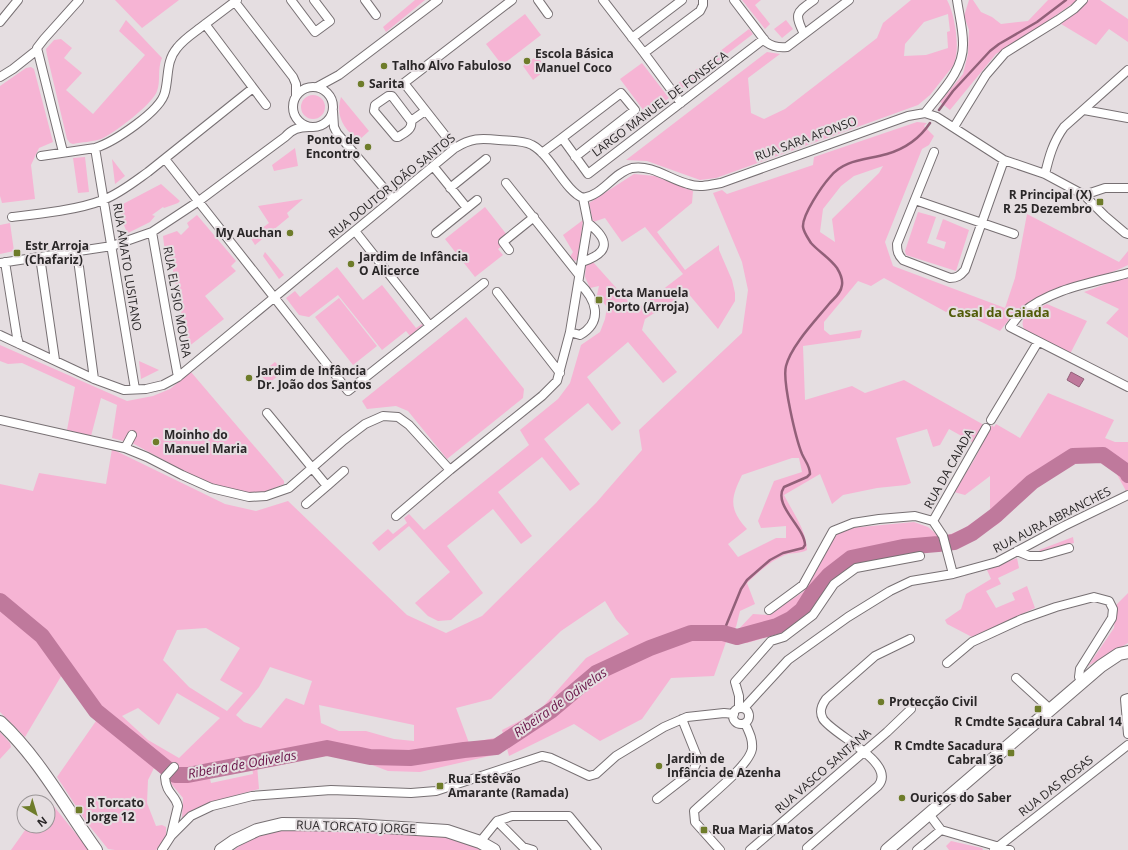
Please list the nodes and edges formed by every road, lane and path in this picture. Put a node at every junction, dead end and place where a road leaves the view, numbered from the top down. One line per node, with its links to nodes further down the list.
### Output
1 (18, 0): 20 (street)
2 (79, 0): 25 (street)
3 (291, 0): 4 (street)
4 (314, 0)
5 (365, 0): 19 (street)
6 (438, 0): 28 (street)
7 (512, 0): 40 (street)
8 (538, 0): 18 (street)
9 (603, 0): 23 (street)
10 (682, 0): 23 (street)
11 (703, 0): 26 (street)
12 (734, 0): 24 (street)
13 (814, 0): 22 (street)
14 (849, 0): 22 (street)
15 (957, 0): 41 (street)
16 (1082, 0): 45 (street)
17 (236, 1): 21 (street); 30 (street)
18 (548, 14)
19 (376, 15)
20 (0, 22)
21 (205, 24): 32 (street); 49 (street)
22 (804, 34): 24 (street)
23 (632, 38): 26 (street)
24 (764, 39): 35 (street, LARGO MANUEL DE FONSECA)
25 (37, 50): 29 (street); 51 (street)
26 (644, 53): 35 (street)
27 (1128, 70): 38 (street)
28 (339, 75): 31 (street); 34 (street)
29 (0, 76)
30 (294, 77): 31 (street); 33 (street)
31 (315, 87): 33 (street); 34 (street)
32 (253, 88): 36 (street); 56 (street)
33 (296, 96): 37 (street)
34 (331, 98): 39 (street)
35 (681, 103): 55 (street, LARGO MANUEL DE FONSECA)
36 (266, 105)
37 (293, 109): 44 (street); 46 (street)
38 (1084, 110): 42 (street); 60 (street)
39 (333, 111): 44 (street); 47 (street)
40 (425, 111): 43 (street); 50 (street)
41 (925, 113): 45 (street); 65 (street, RUA SARA AFONSO)
42 (1128, 118)
43 (411, 121): 43 (street)
44 (312, 127): 46 (street); 47 (street)
45 (954, 127): 58 (street)
46 (290, 132): 70 (street)
47 (337, 133): 66 (street)
48 (562, 138): 53 (street, LARGO MANUEL DE FONSECA); 55 (street, LARGO MANUEL DE FONSECA); 55 (street, LARGO MANUEL DE FONSECA)
49 (95, 148): 51 (street); 67 (street, RUA AMATO LUSITANO)
50 (455, 148): 53 (street, RUA DOUTOR JOÃO SANTOS); 59 (street, RUA DOUTOR JOÃO SANTOS)
51 (63, 152): 54 (street)
52 (934, 152): 69 (street)
53 (542, 153): 65 (street, RUA DOUTOR JOÃO SANTOS)
54 (41, 156)
55 (575, 157)
56 (165, 159): 67 (street); 70 (street)
57 (486, 159): 62 (street)
58 (1004, 160): 60 (street); 75 (street)
59 (432, 166): 62 (street); 66 (street, RUA DOUTOR JOÃO SANTOS)
60 (1045, 174): 64 (street)
61 (506, 183): 73 (street)
62 (450, 188): 71 (street)
63 (1128, 188): 64 (street)
64 (1084, 195): 80 (street)
65 (583, 198): 74 (street)
66 (393, 199): 76 (street, RUA DOUTOR JOÃO SANTOS)
67 (104, 200): 72 (street); 81 (street, RUA AMATO LUSITANO)
68 (477, 200): 71 (street)
69 (915, 200): 75 (street); 75 (street)
70 (199, 201): 77 (street); 91 (street)
71 (467, 208): 78 (street)
72 (12, 217)
73 (534, 217): 82 (street); 88 (street)
74 (588, 223): 85 (street); 85 (street)
75 (981, 224): 79 (street)
76 (355, 231): 91 (street, RUA DOUTOR JOÃO SANTOS); 92 (street)
77 (152, 232): 81 (street); 99 (street, RUA ELYSIO MOURA)
78 (436, 233)
79 (1014, 234)
80 (1128, 234)
81 (112, 246): 83 (street); 102 (street, RUA AMATO LUSITANO)
82 (509, 250)
83 (77, 252): 84 (street); 100 (street)
84 (40, 257): 86 (street); 97 (street)
85 (582, 262): 88 (street)
86 (3, 263): 96 (street)
87 (1128, 273): 95 (street)
88 (579, 279): 93 (street); 93 (street)
89 (484, 283): 92 (street)
90 (497, 292): 98 (street)
91 (274, 297): 92 (street); 99 (street, RUA DOUTOR JOÃO SANTOS)
92 (430, 326)
93 (570, 332): 98 (street)
94 (0, 334): 96 (street, RUA DOUTOR JOÃO SANTOS)
95 (1038, 342): 101 (street); 105 (street)
96 (20, 344): 97 (street, RUA DOUTOR JOÃO SANTOS)
97 (55, 360): 100 (street, RUA DOUTOR JOÃO SANTOS)
98 (560, 373): 110 (street)
99 (178, 377): 102 (street, RUA DOUTOR JOÃO SANTOS)
100 (94, 378): 102 (street, RUA DOUTOR JOÃO SANTOS)
101 (1128, 387)
102 (135, 389)
103 (267, 413): 109 (street)
104 (0, 420): 108 (street)
105 (991, 420)
106 (986, 428): 116 (street, RUA DA CAIADA)
107 (132, 435): 108 (street)
108 (125, 448): 109 (street)
109 (312, 468): 110 (street); 112 (street)
110 (450, 470): 115 (street)
111 (344, 471): 112 (street)
112 (328, 486): 114 (street)
113 (1128, 495): 118 (street, RUA AURA ABRANCHES)
114 (306, 504)
115 (396, 516)
116 (933, 521): 120 (street); 121 (street)
117 (1069, 548): 118 (street)
118 (1017, 551): 120 (street, RUA AURA ABRANCHES)
119 (920, 556): 130 (street)
120 (953, 574): 130 (street, RUA AURA ABRANCHES)
121 (769, 610)
122 (910, 639): 136 (street)
123 (1128, 652): 126 (main road)
124 (947, 663): 126 (street)
125 (1016, 678): 129 (street)
126 (1082, 682): 129 (main road)
127 (1127, 698): 134 (street)
128 (910, 709): 136 (street, RUA VASCO SANTANA)
129 (1050, 709): 139 (main road)
130 (739, 710): 131 (street); 133 (street); 133 (street)
131 (682, 719): 138 (street); 142 (street)
132 (0, 722): 146 (main road)
133 (745, 723): 152 (street)
134 (1128, 734)
135 (1128, 745): 145 (street, RUA DAS ROSAS)
136 (864, 752): 144 (street); 153 (street, RUA VASCO SANTANA)
137 (174, 767): 142 (street)
138 (657, 799)
139 (929, 814): 141 (street); 154 (main road)
140 (497, 822): 143 (street); 150 (street); 151 (street)
141 (941, 830): 145 (street); 155 (street)
142 (170, 836): 147 (street)
143 (480, 842): 148 (main road, RUA TORCATO JORGE); 149 (main road, RUA TORCATO JORGE)
144 (807, 848)
145 (996, 848): 156 (street)
146 (96, 850)
147 (162, 850)
148 (221, 850)
149 (494, 850)
150 (533, 850)
151 (597, 850)
152 (720, 850)
153 (750, 850)
154 (888, 850)
155 (917, 850)
156 (1010, 850)

